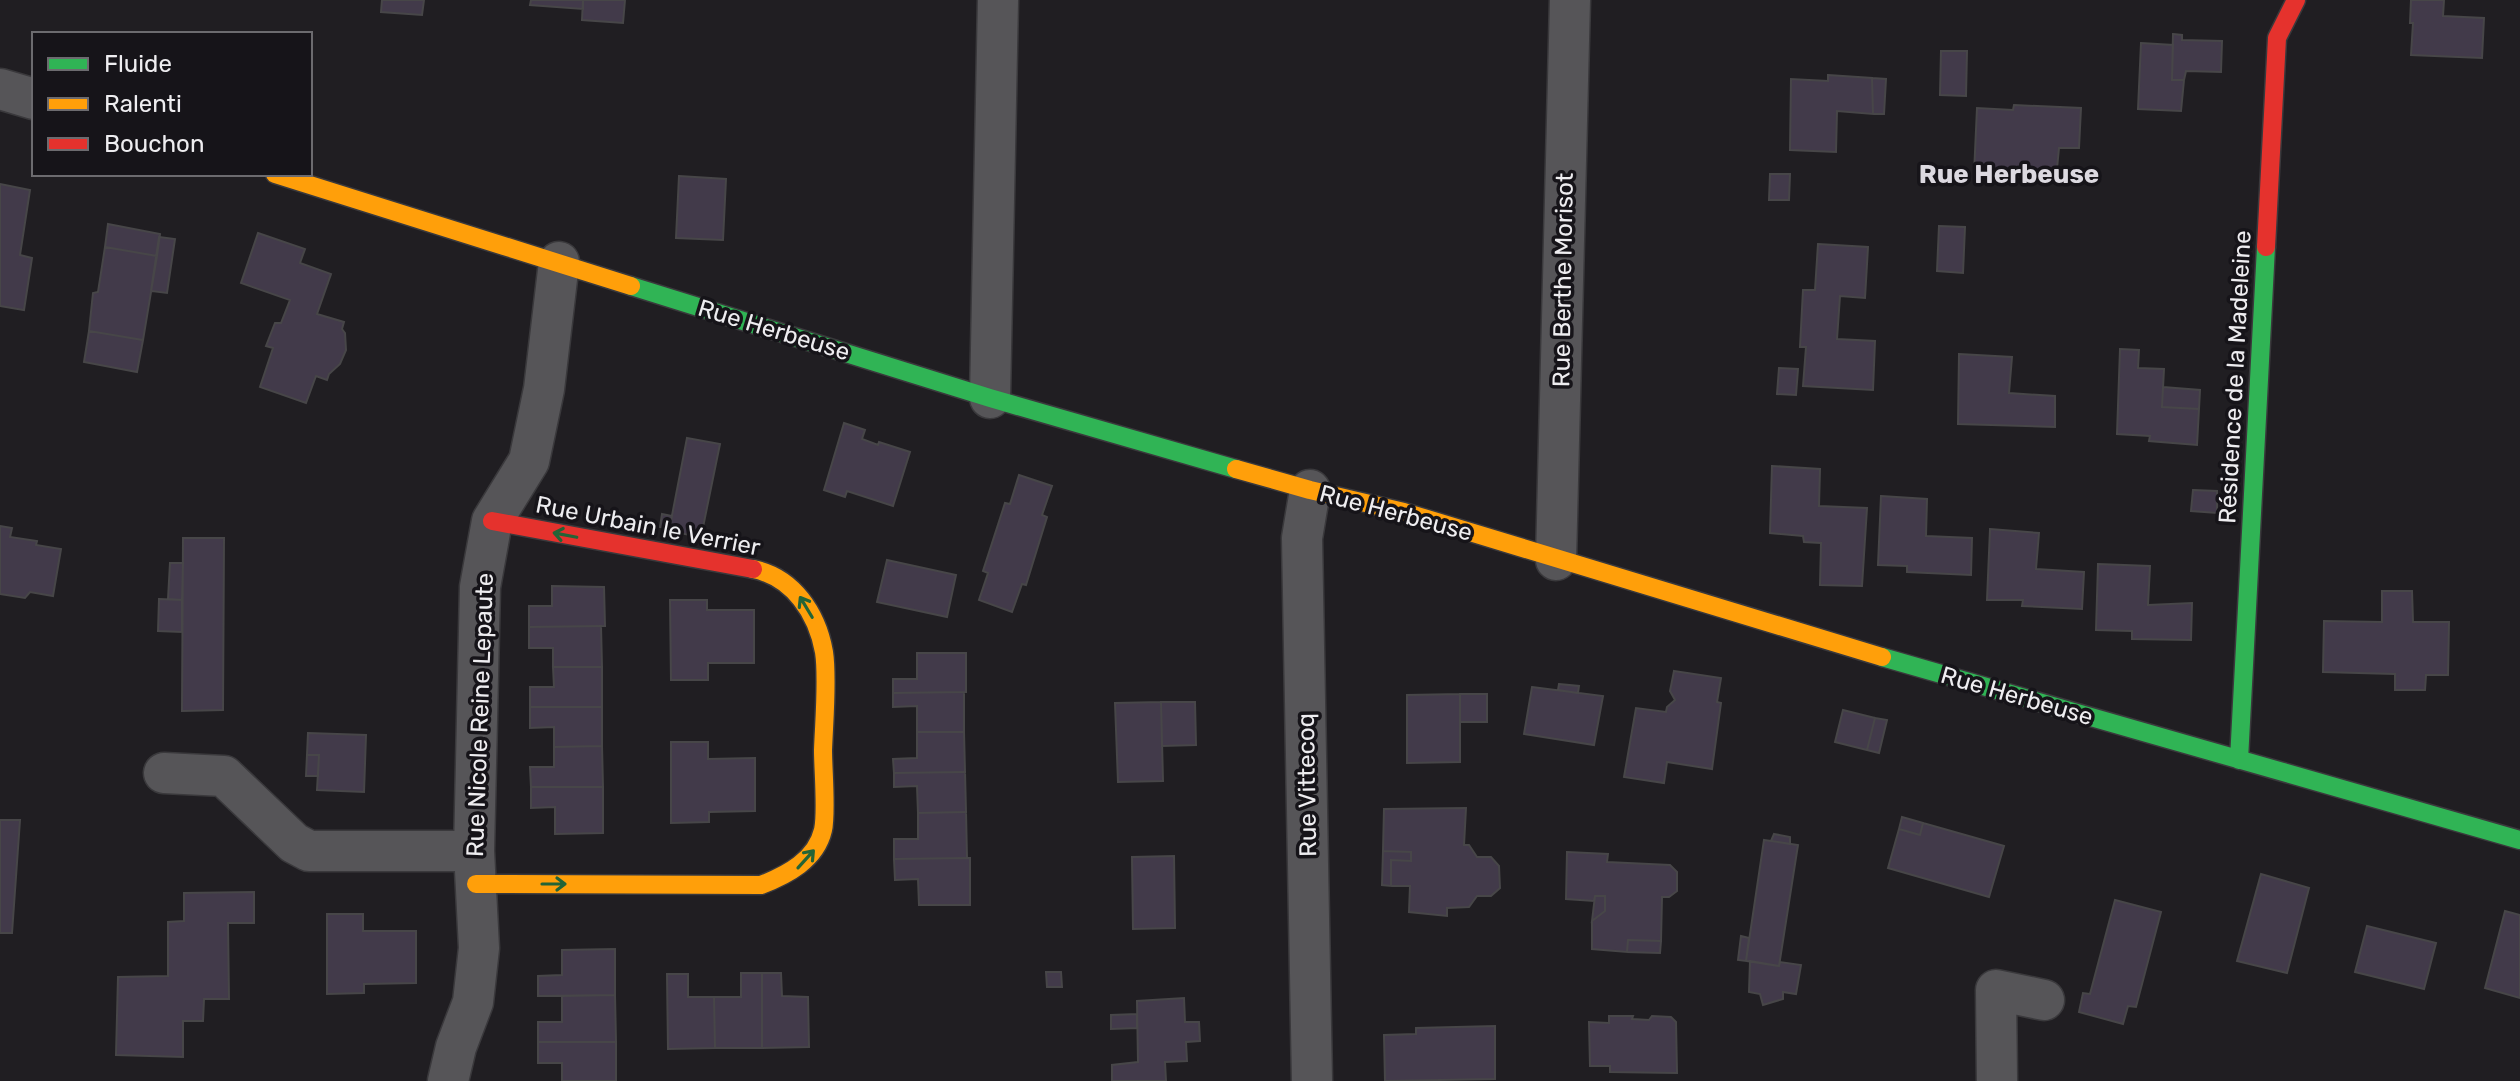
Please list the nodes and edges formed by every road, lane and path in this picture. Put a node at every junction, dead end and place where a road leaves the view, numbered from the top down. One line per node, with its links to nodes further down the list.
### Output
1 (998, 0): 8 (street)
2 (1570, 0): 11 (street, Rue Berthe Morisot)
3 (2296, 0): 12 (street, Résidence de la Madeleine)
4 (0, 89): 5 (street)
5 (32, 98)
6 (281, 176): 7 (street, Rue Herbeuse)
7 (559, 262): 8 (street, Rue Herbeuse); 10 (street, Rue Nicole Reine Lepaute)
8 (990, 398): 9 (street, Rue Herbeuse)
9 (1310, 490): 11 (street, Rue Herbeuse); 18 (street, Rue Vittecoq)
10 (492, 521): 15 (street, Rue Nicole Reine Lepaute); 15 (street, Rue Urbain le Verrier, one-way to 10)
11 (1556, 560): 12 (street, Rue Herbeuse)
12 (2239, 760): 14 (street, Rue Herbeuse)
13 (164, 773): 15 (street)
14 (2520, 840)
15 (475, 867): 17 (street, Rue Nicole Reine Lepaute)
16 (2044, 1000): 19 (street)
17 (448, 1081)
18 (1312, 1081)
19 (1997, 1081)

